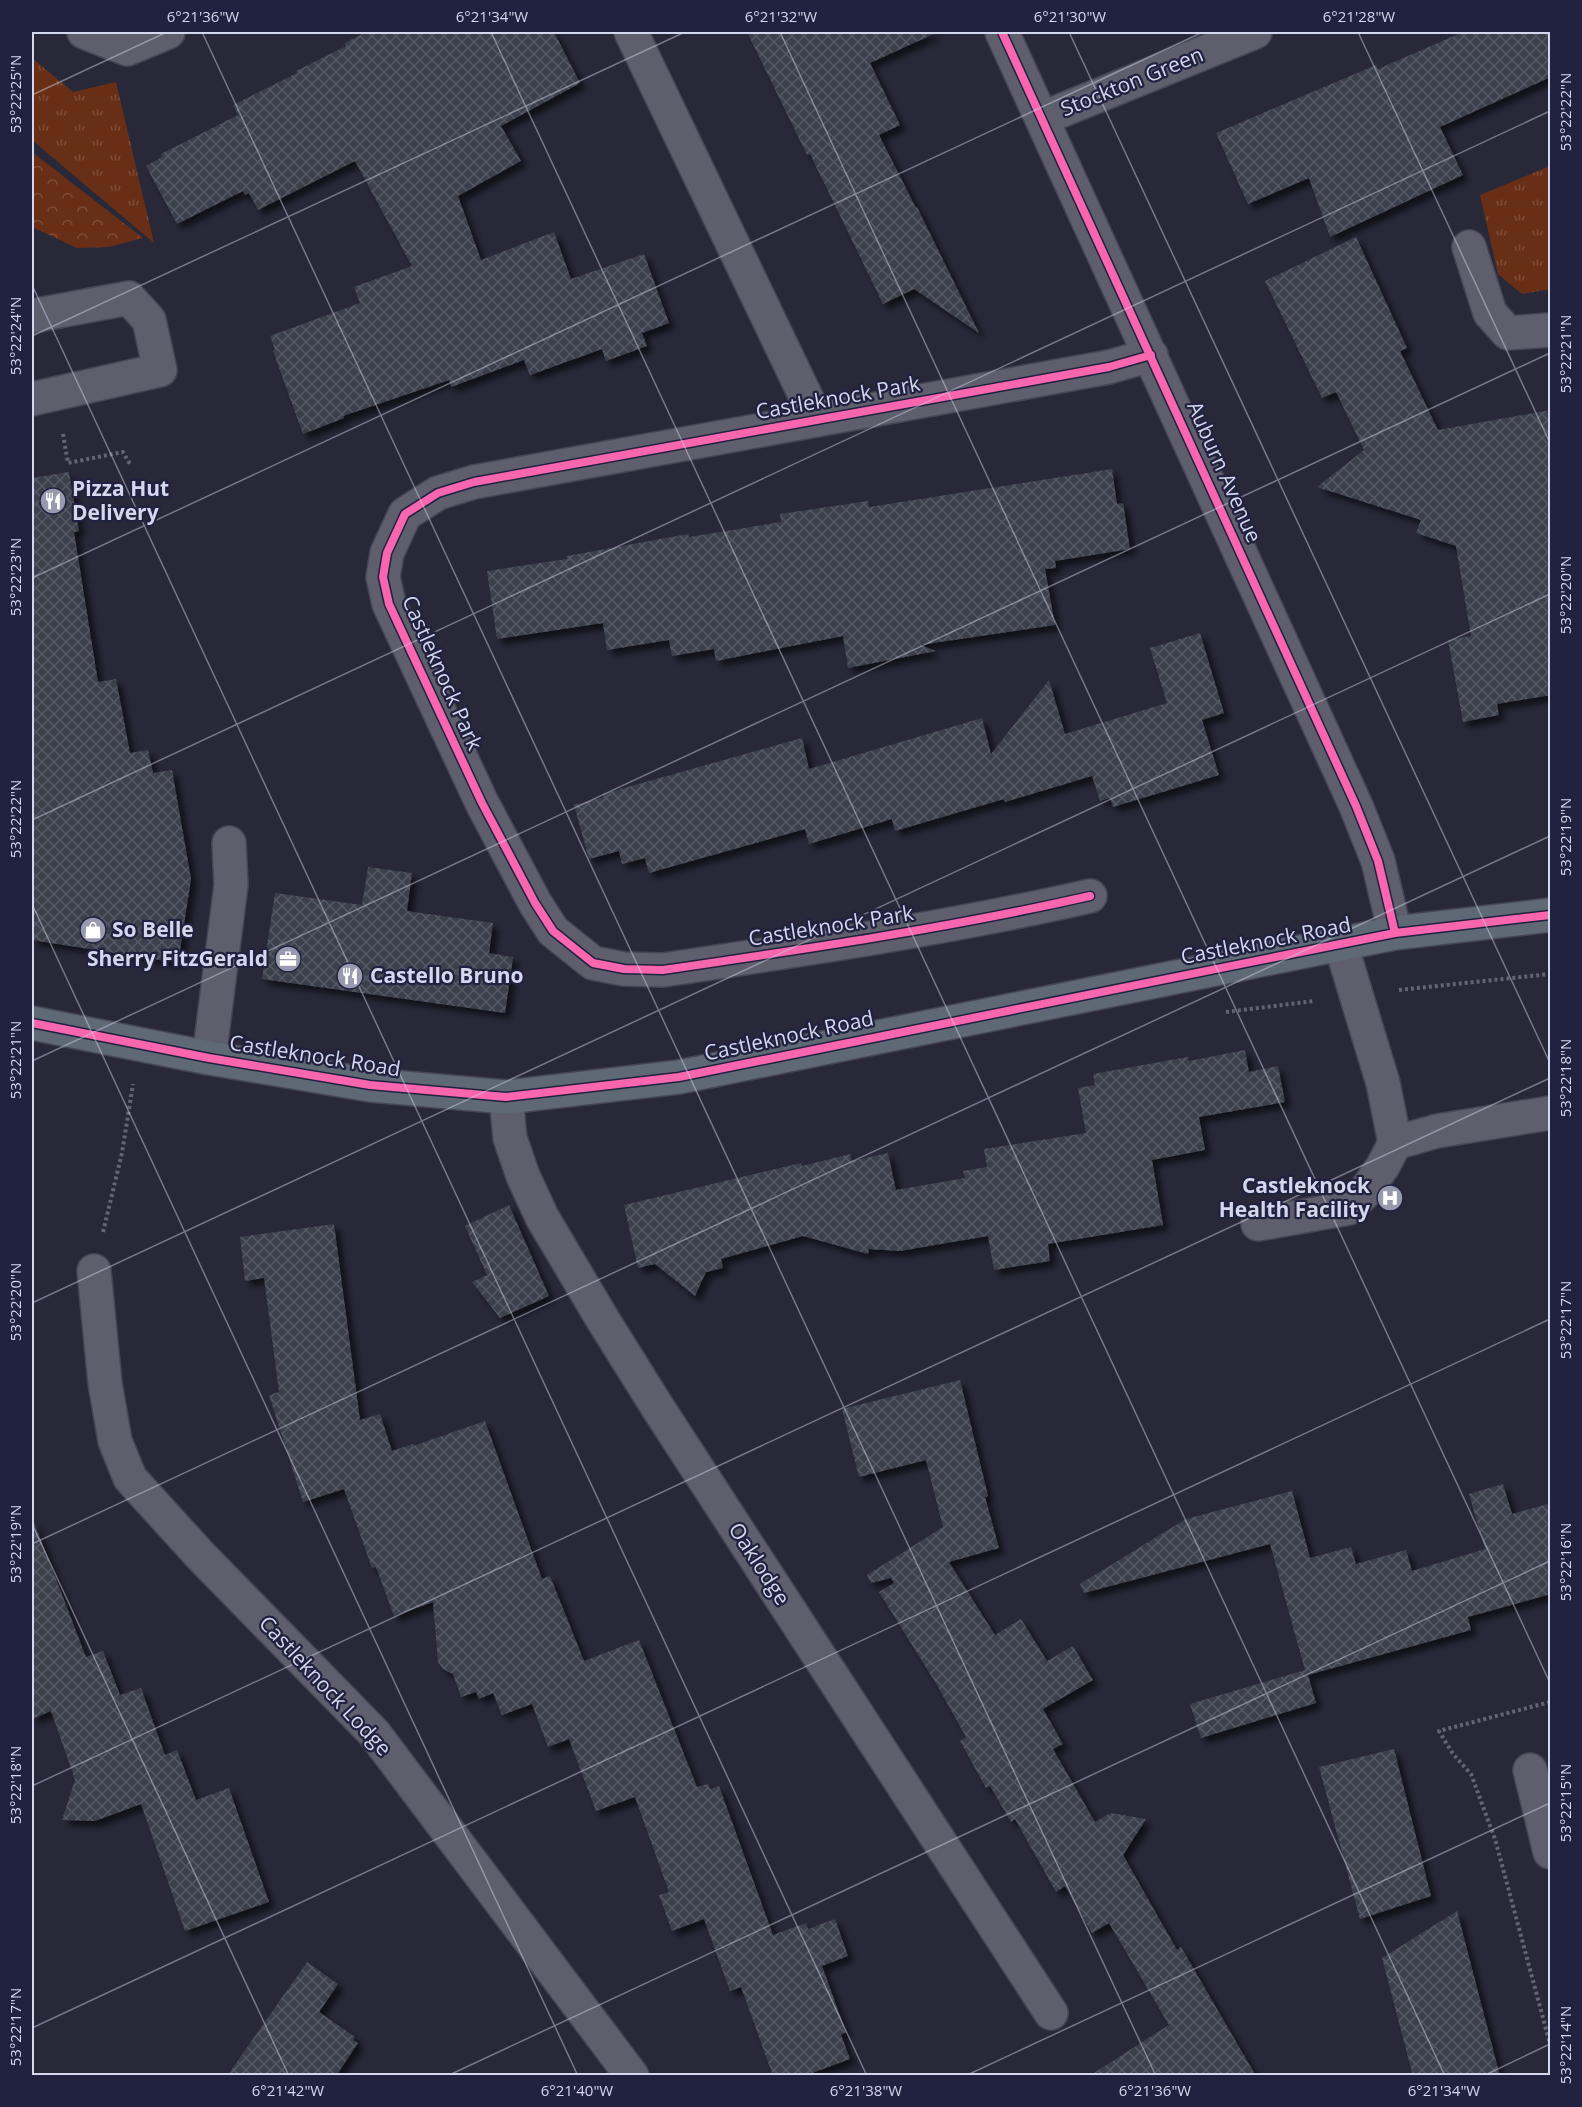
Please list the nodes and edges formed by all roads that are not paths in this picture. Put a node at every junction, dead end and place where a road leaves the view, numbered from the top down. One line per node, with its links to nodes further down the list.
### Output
1 (84, 32): 2 (street)
2 (168, 32)
3 (631, 32): 12 (street, Castleknock Park)
4 (1002, 32): 6 (street, Auburn Avenue)
5 (1255, 32): 6 (street, Stockton Green)
6 (1043, 118): 10 (street, Auburn Avenue)
7 (1469, 247): 9 (street)
8 (32, 316): 11 (street)
9 (1551, 330)
10 (1151, 355): 12 (street, Castleknock Park); 16 (street, Auburn Avenue)
11 (32, 399)
12 (817, 420): 14 (street, Castleknock Park)
13 (229, 843): 19 (street)
14 (1090, 896)
15 (1551, 915): 16 (main road, Castleknock Road)
16 (1395, 933): 17 (main road, Castleknock Road)
17 (1341, 945): 20 (main road, Castleknock Road); 22 (street)
18 (32, 1023): 19 (main road, Castleknock Road)
19 (209, 1058): 20 (main road, Castleknock Road)
20 (506, 1097): 27 (street, Oaklodge)
21 (1551, 1113): 22 (street)
22 (1395, 1143): 23 (street)
23 (1258, 1224)
24 (94, 1270): 28 (street, Castleknock Lodge)
25 (1530, 1770): 26 (street)
26 (1551, 1852)
27 (1051, 2013)
28 (632, 2076)

